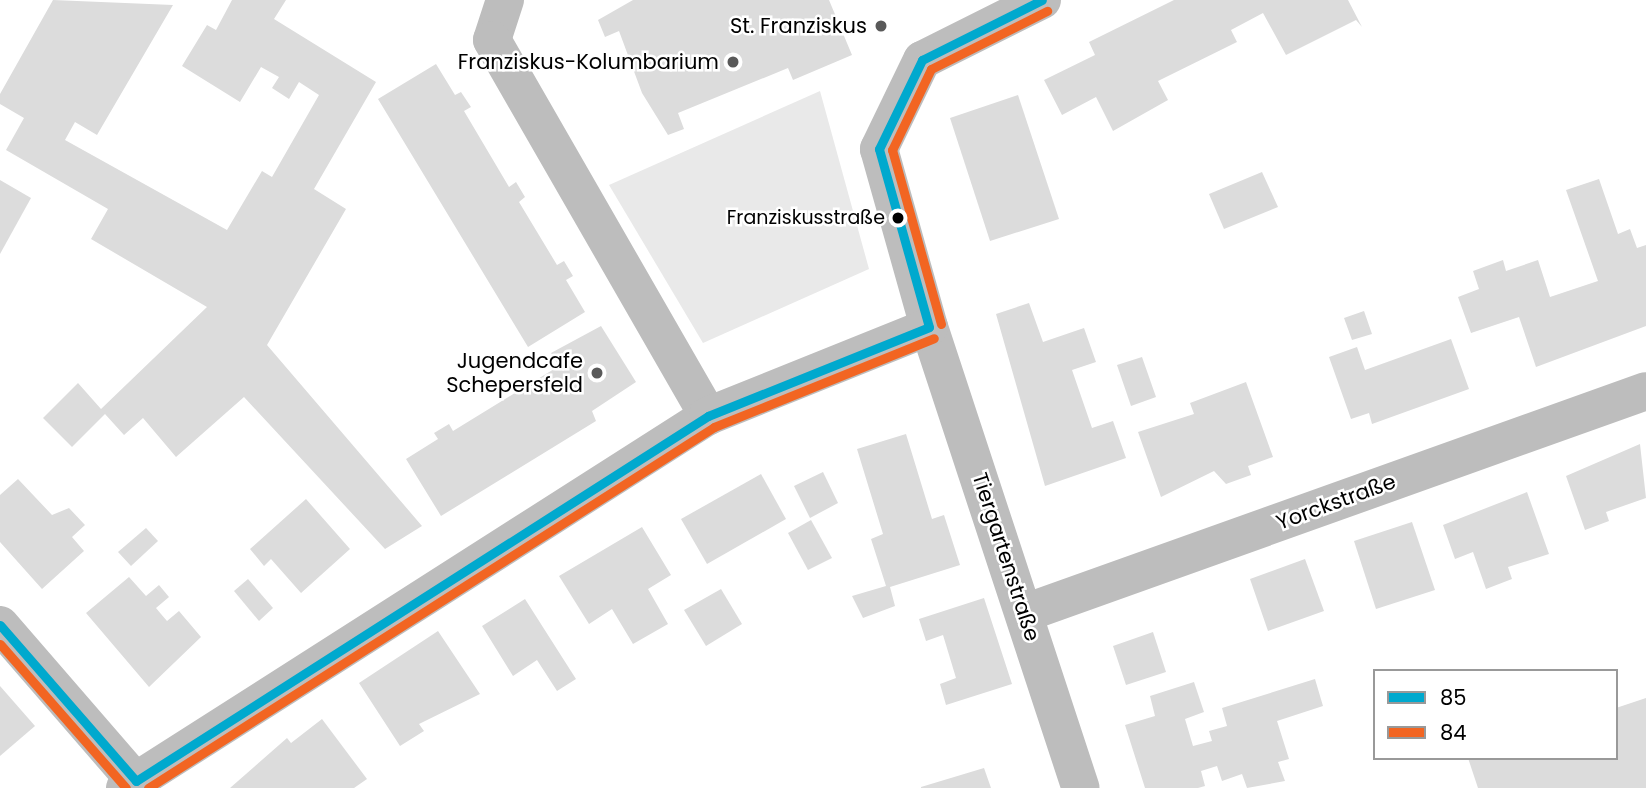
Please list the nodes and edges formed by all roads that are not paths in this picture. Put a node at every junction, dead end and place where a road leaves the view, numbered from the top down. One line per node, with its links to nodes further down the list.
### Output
1 (505, 0): 5 (street)
2 (1042, 0): 3 (street)
3 (929, 327): 5 (street); 6 (street, Tiergartenstraße)
4 (1646, 391): 6 (street, Yorckstraße)
5 (708, 416): 8 (street)
6 (1025, 613): 9 (street, Tiergartenstraße)
7 (0, 625): 8 (street)
8 (134, 786)
9 (1081, 788)

